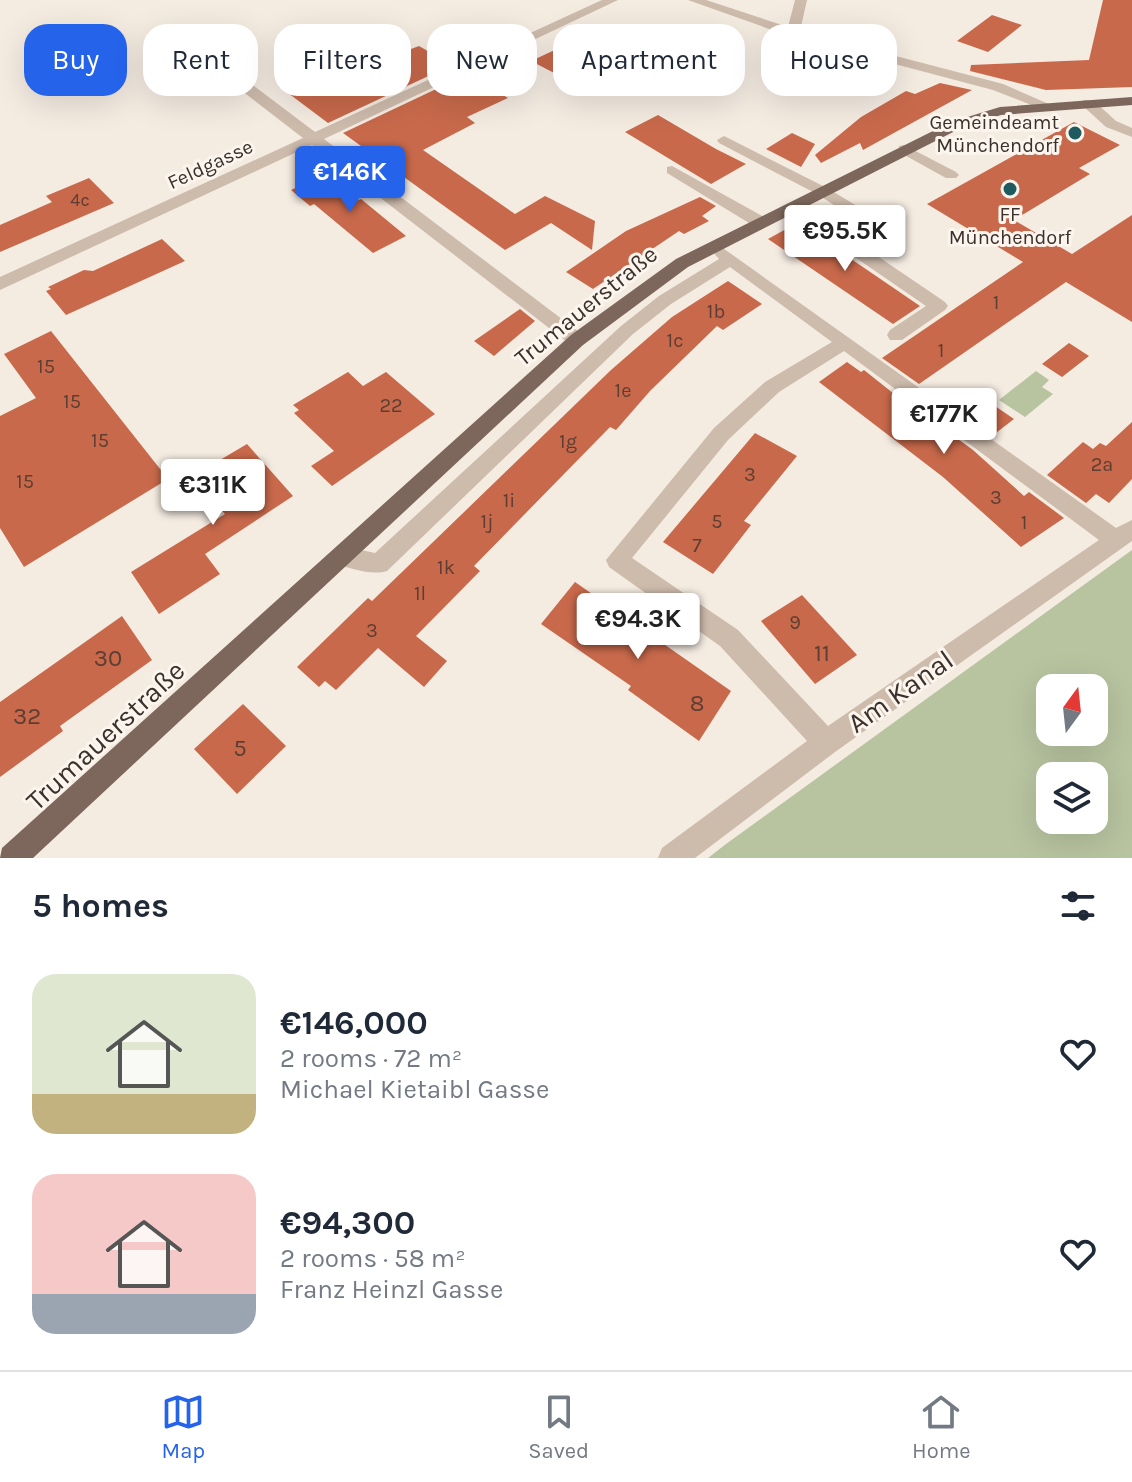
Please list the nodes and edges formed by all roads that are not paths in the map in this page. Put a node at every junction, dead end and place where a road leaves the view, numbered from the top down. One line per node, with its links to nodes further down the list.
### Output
1 (612, 0): 12 (street, Feldgasse)
2 (694, 0): 4 (street)
3 (801, 0): 5 (street)
4 (766, 24)
5 (795, 24)
6 (897, 60): 10 (street)
7 (258, 96): 12 (street)
8 (1132, 101): 9 (main road, Trumauerstraße)
9 (1088, 103): 10 (main road, Trumauerstraße); 11 (street)
10 (1044, 105): 14 (main road, Trumauerstraße)
11 (1132, 133)
12 (314, 138): 21 (street, Feldgasse); 23 (street)
13 (724, 140): 17 (street)
14 (904, 149): 16 (street); 17 (main road, Trumauerstraße)
15 (672, 170): 18 (street)
16 (951, 175)
17 (822, 191): 18 (main road, Trumauerstraße); 22 (street)
18 (760, 222): 19 (main road, Trumauerstraße)
19 (713, 246): 20 (street); 23 (main road, Trumauerstraße)
20 (731, 259): 24 (street); 26 (street, Trumauerstraße)
21 (0, 284)
22 (896, 335)
23 (577, 340): 26 (main road, Trumauerstraße)
24 (844, 343): 25 (street); 27 (street)
25 (1123, 534): 27 (street, Am Kanal)
26 (342, 556): 28 (main road, Trumauerstraße)
27 (826, 743): 29 (street, Am Kanal)
28 (12, 858)
29 (672, 858)

